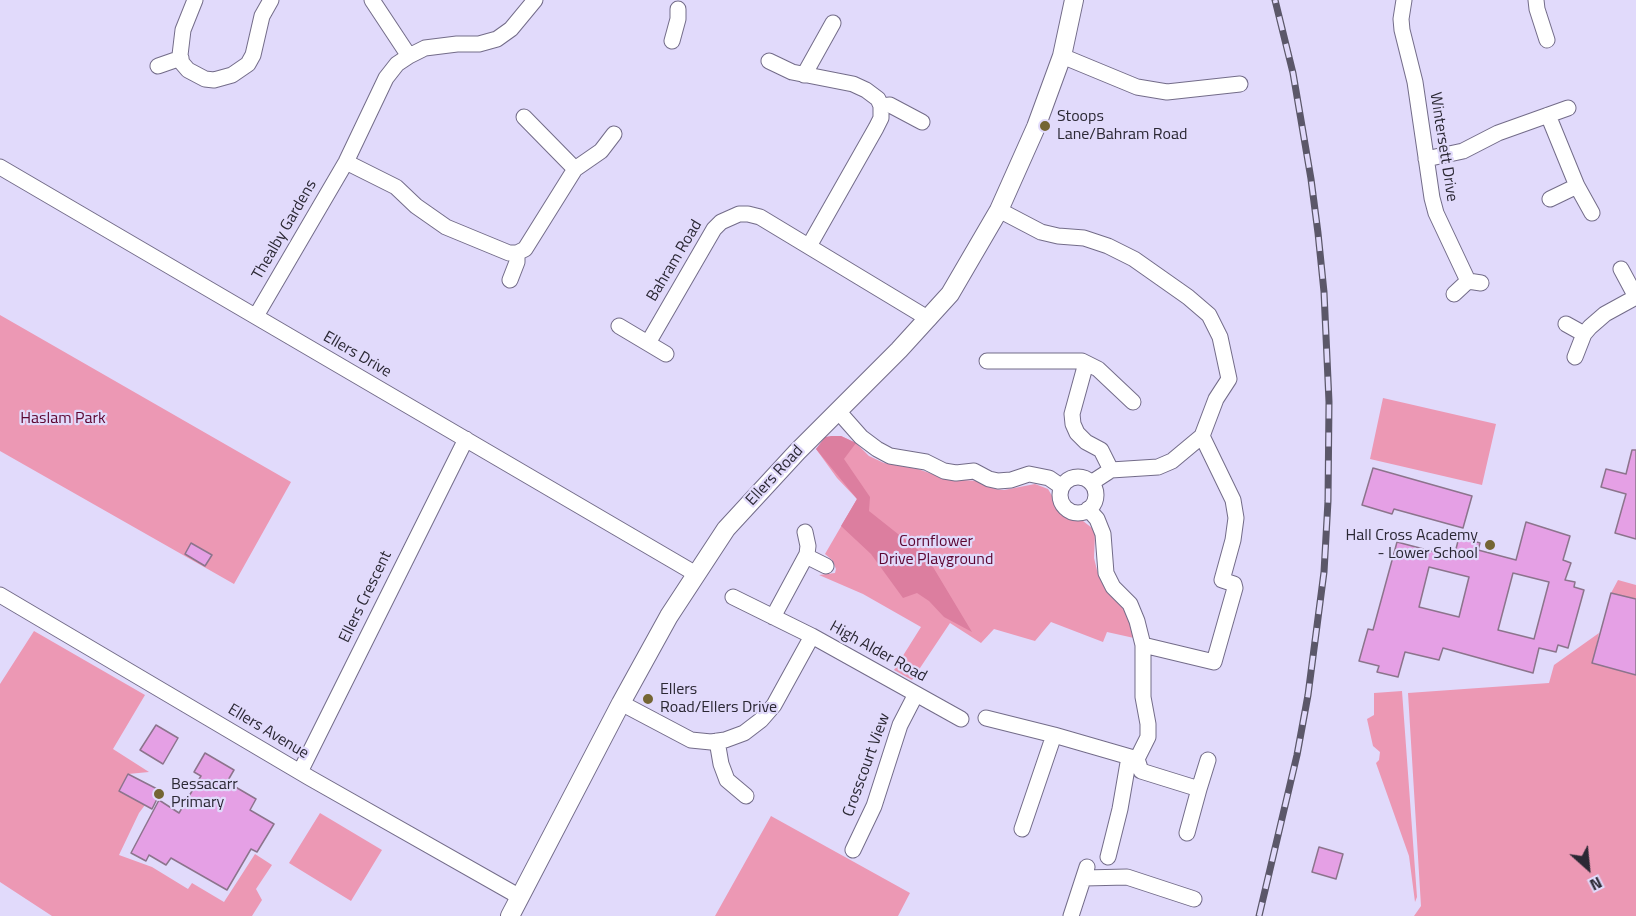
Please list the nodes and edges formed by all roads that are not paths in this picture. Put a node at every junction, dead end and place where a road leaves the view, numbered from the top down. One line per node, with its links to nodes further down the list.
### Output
1 (195, 0): 14 (street)
2 (271, 0): 14 (street)
3 (372, 0): 12 (street)
4 (535, 0): 12 (street, Thealby Gardens)
5 (1074, 0): 13 (street, Ellers Road)
6 (1404, 0): 25 (street, Wintersett Drive)
7 (1536, 0): 10 (street)
8 (679, 3): 11 (street)
9 (833, 23): 17 (street)
10 (1547, 40)
11 (672, 41)
12 (408, 56): 26 (street, Thealby Gardens)
13 (1062, 56): 18 (street); 31 (street, Ellers Road)
14 (181, 58): 16 (street)
15 (769, 61): 17 (street)
16 (158, 66)
17 (804, 75): 19 (street)
18 (1240, 84)
19 (881, 106): 23 (street); 33 (street)
20 (1568, 108): 21 (street)
21 (1548, 115): 25 (street); 29 (street)
22 (524, 117): 28 (street)
23 (922, 122)
24 (614, 134): 28 (street)
25 (1426, 159): 37 (street, Wintersett Drive)
26 (346, 162): 34 (street); 39 (street, Thealby Gardens)
27 (0, 167): 39 (street, Ellers Drive)
28 (574, 170): 34 (street)
29 (1577, 186): 30 (street); 32 (street)
30 (1550, 199)
31 (999, 210): 40 (street, Ellers Road); 51 (street)
32 (1592, 213)
33 (809, 246): 40 (street, Bahram Road); 44 (street, Bahram Road)
34 (517, 253): 36 (street)
35 (1621, 269): 38 (street)
36 (510, 280)
37 (1454, 294)
38 (1636, 297): 43 (street)
39 (256, 316): 52 (street, Ellers Drive)
40 (929, 319): 50 (street, Ellers Road)
41 (1566, 324): 43 (street)
42 (619, 326): 44 (street)
43 (1584, 334): 46 (street)
44 (648, 343): 45 (street)
45 (666, 354)
46 (1575, 357)
47 (987, 361): 48 (street)
48 (1086, 363): 49 (street); 53 (street)
49 (1133, 402)
50 (838, 411): 55 (street); 60 (street, Ellers Road)
51 (1202, 436): 53 (street); 65 (street)
52 (466, 439): 60 (street, Ellers Drive); 74 (street, Ellers Crescent)
53 (1111, 470): 54 (street)
54 (1091, 483): 55 (street); 56 (street)
55 (1062, 487): 56 (street)
56 (1088, 509): 65 (street)
57 (805, 532): 58 (street)
58 (806, 556): 59 (street); 63 (street)
59 (826, 566)
60 (696, 573): 67 (street, Ellers Road)
61 (0, 595): 74 (street, Ellers Avenue)
62 (733, 597): 63 (street)
63 (773, 617): 64 (street)
64 (812, 636): 66 (street, High Alder Road); 71 (street, High Alder Road)
65 (1143, 645): 72 (street)
66 (916, 694): 69 (street, High Alder Road); 79 (street, Crosscourt View)
67 (621, 703): 71 (street, High Alder Road); 81 (street, Ellers Road)
68 (986, 718): 70 (street)
69 (961, 719)
70 (1054, 735): 72 (street); 77 (street)
71 (717, 741): 76 (street)
72 (1133, 758): 75 (street); 80 (street)
73 (1208, 760): 75 (street)
74 (300, 772): 81 (street, Ellers Avenue)
75 (1199, 789): 78 (street)
76 (746, 796)
77 (1022, 829)
78 (1187, 833)
79 (853, 850)
80 (1108, 857)
81 (520, 897): 83 (street, Ellers Road)
82 (1194, 898): 84 (street)
83 (510, 916)
84 (1071, 916)

